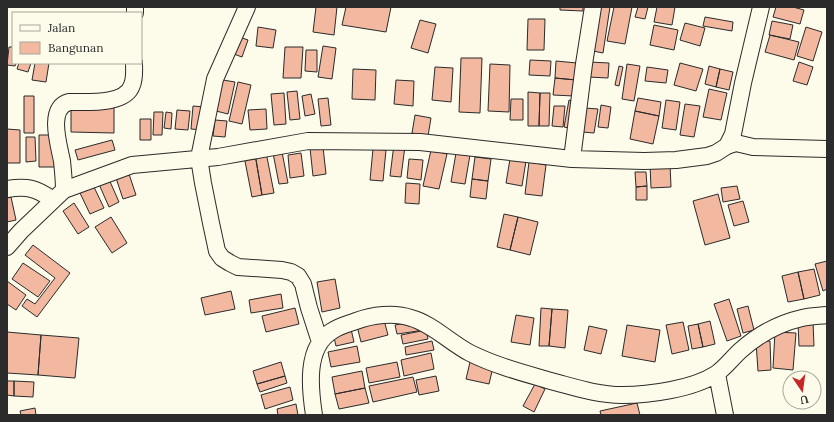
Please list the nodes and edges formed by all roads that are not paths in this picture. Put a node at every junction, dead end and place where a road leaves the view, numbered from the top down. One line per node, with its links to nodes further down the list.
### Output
1 (247, 7): 7 (street)
2 (593, 7): 8 (street)
3 (762, 7): 5 (street)
4 (134, 64): 10 (street)
5 (727, 146): 6 (street); 8 (street)
6 (827, 148)
7 (199, 158): 8 (street); 10 (street); 13 (street)
8 (572, 159)
9 (7, 189): 10 (street)
10 (59, 195): 11 (street)
11 (7, 247)
12 (827, 315): 14 (street)
13 (320, 342): 14 (street); 15 (street)
14 (717, 374): 16 (street)
15 (314, 415)
16 (725, 415)

